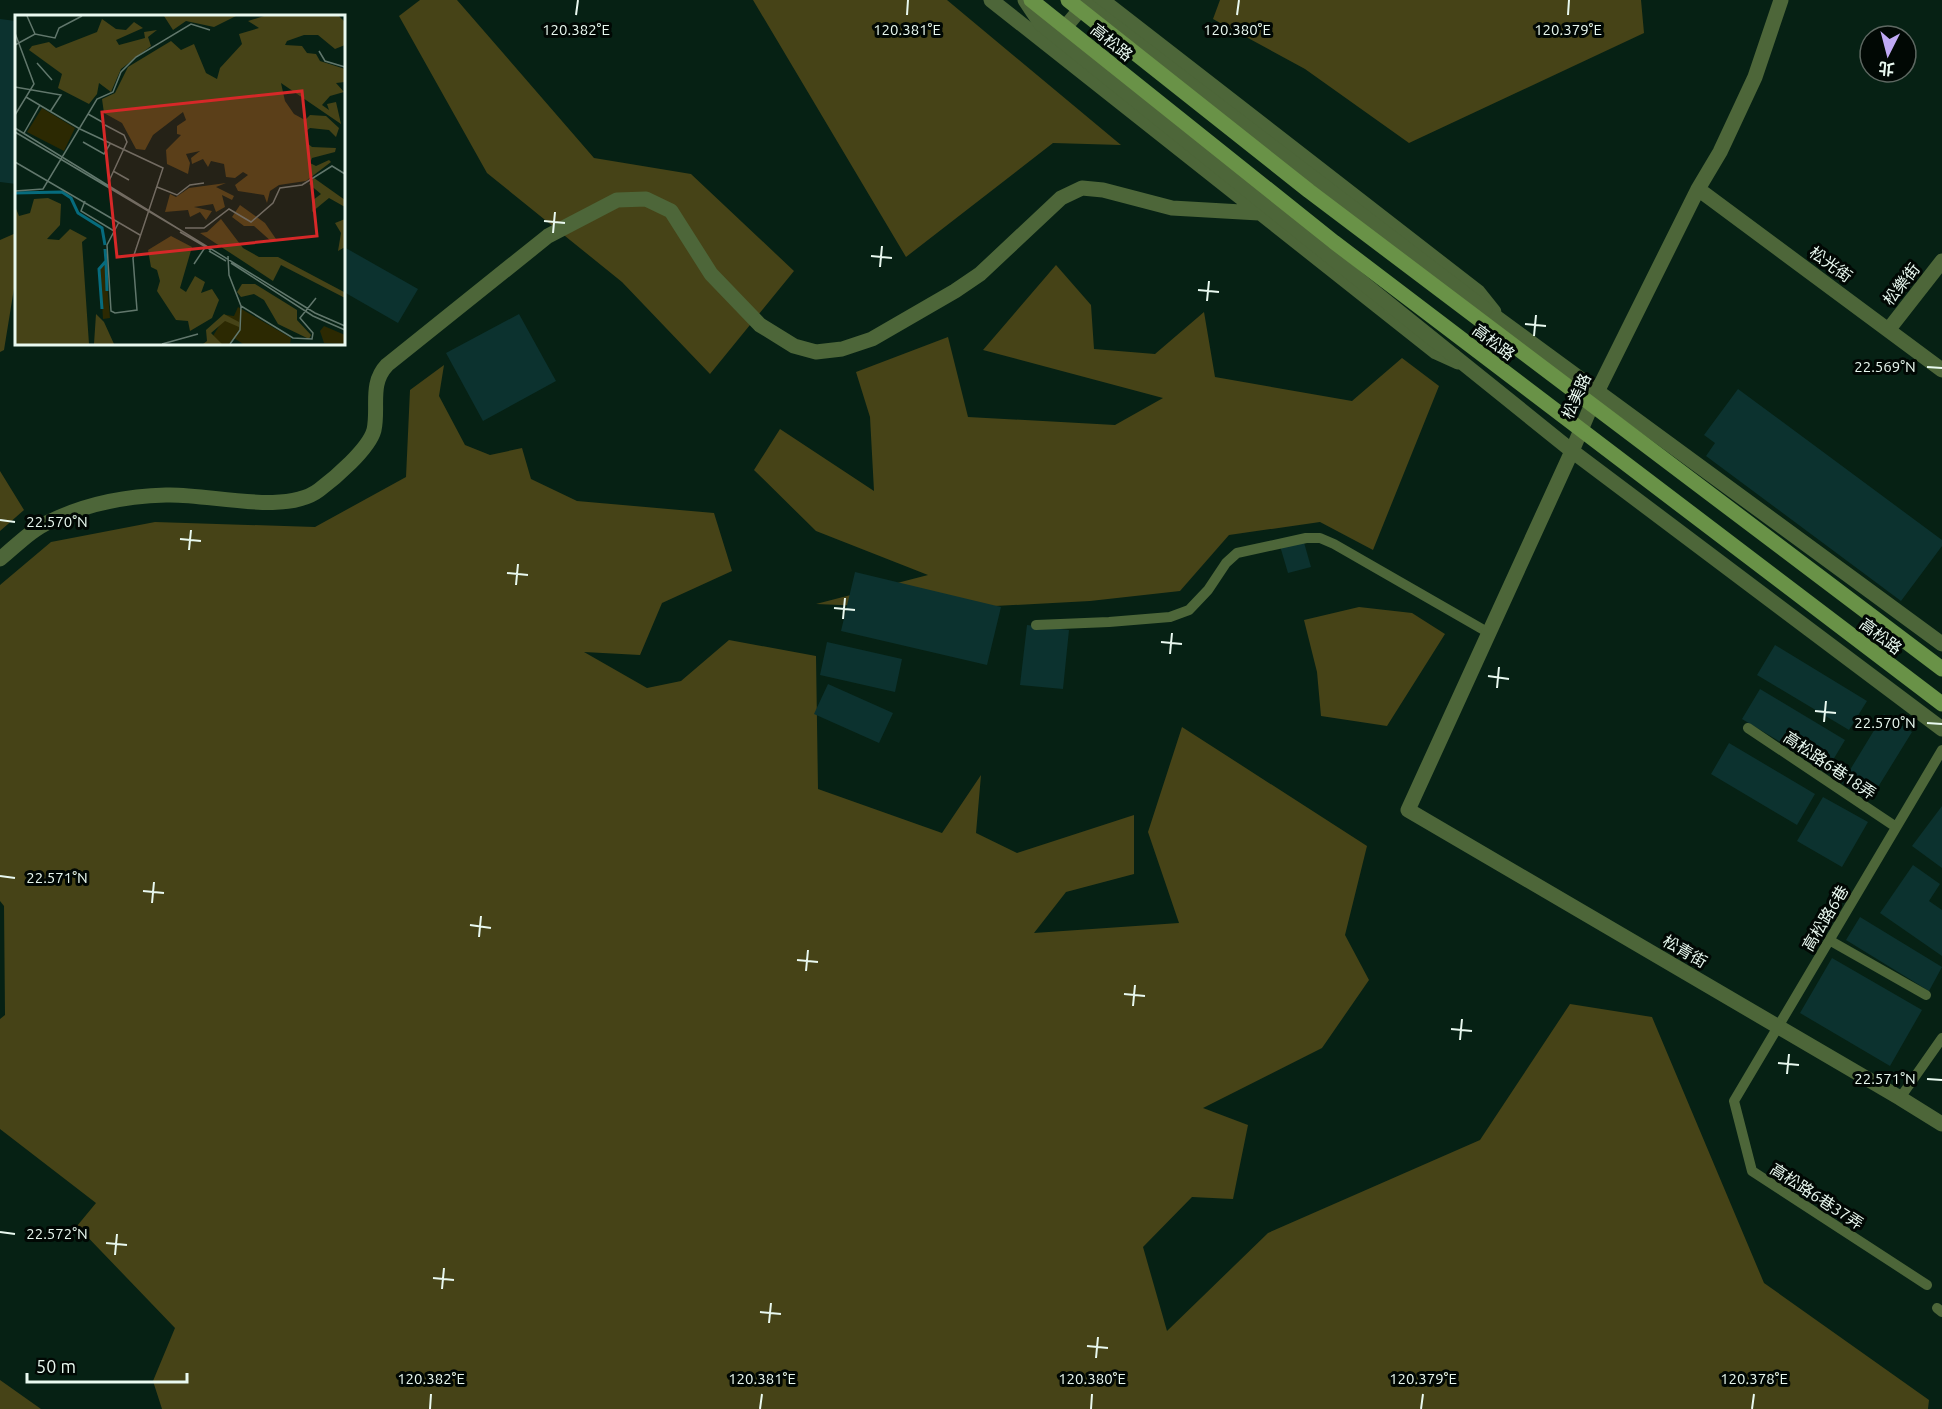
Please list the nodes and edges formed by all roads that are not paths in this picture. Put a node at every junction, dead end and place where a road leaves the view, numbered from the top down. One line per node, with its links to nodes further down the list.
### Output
1 (992, 0): 9 (street)
2 (1025, 0): 15 (street, bridge)
3 (1031, 0): 24 (street, 高松路, bridge)
4 (1068, 0): 23 (street, 高松路, bridge)
5 (1080, 0): 13 (street, 高松路, bridge)
6 (1088, 0): 9 (street)
7 (1102, 0): 13 (street, 高松路)
8 (1781, 0): 10 (street, 松美路)
9 (1049, 46): 11 (street)
10 (1698, 189): 14 (street, 松光街); 17 (street, 松美路)
11 (1259, 213): 15 (street); 19 (street)
12 (1942, 261): 14 (street, 松樂街)
13 (1502, 321): 17 (street, 高松路)
14 (1889, 329): 16 (street, 松光街)
15 (1470, 368): 18 (street)
16 (1942, 370)
17 (1598, 390): 18 (street, 松美路); 22 (street, 高松路)
18 (1572, 451): 21 (street, 松美路); 26 (street)
19 (0, 559)
20 (1036, 625): 21 (lane)
21 (1489, 633): 28 (street, 松美路)
22 (1942, 644)
23 (1942, 669)
24 (1942, 704)
25 (1748, 728): 29 (lane, 高松路6巷18弄)
26 (1942, 729)
27 (1942, 750): 29 (lane, 高松路6巷)
28 (1408, 810): 32 (street, 松青街)
29 (1896, 828): 30 (lane, 高松路6巷)
30 (1829, 940): 31 (lane); 32 (lane, 高松路6巷)
31 (1926, 996)
32 (1778, 1026): 34 (street, 松青街); 35 (lane, 高松路6巷)
33 (1942, 1038): 34 (lane)
34 (1900, 1098): 36 (street, 松青街)
35 (1734, 1101): 37 (lane, 高松路6巷37弄)
36 (1942, 1124)
37 (1927, 1285)

